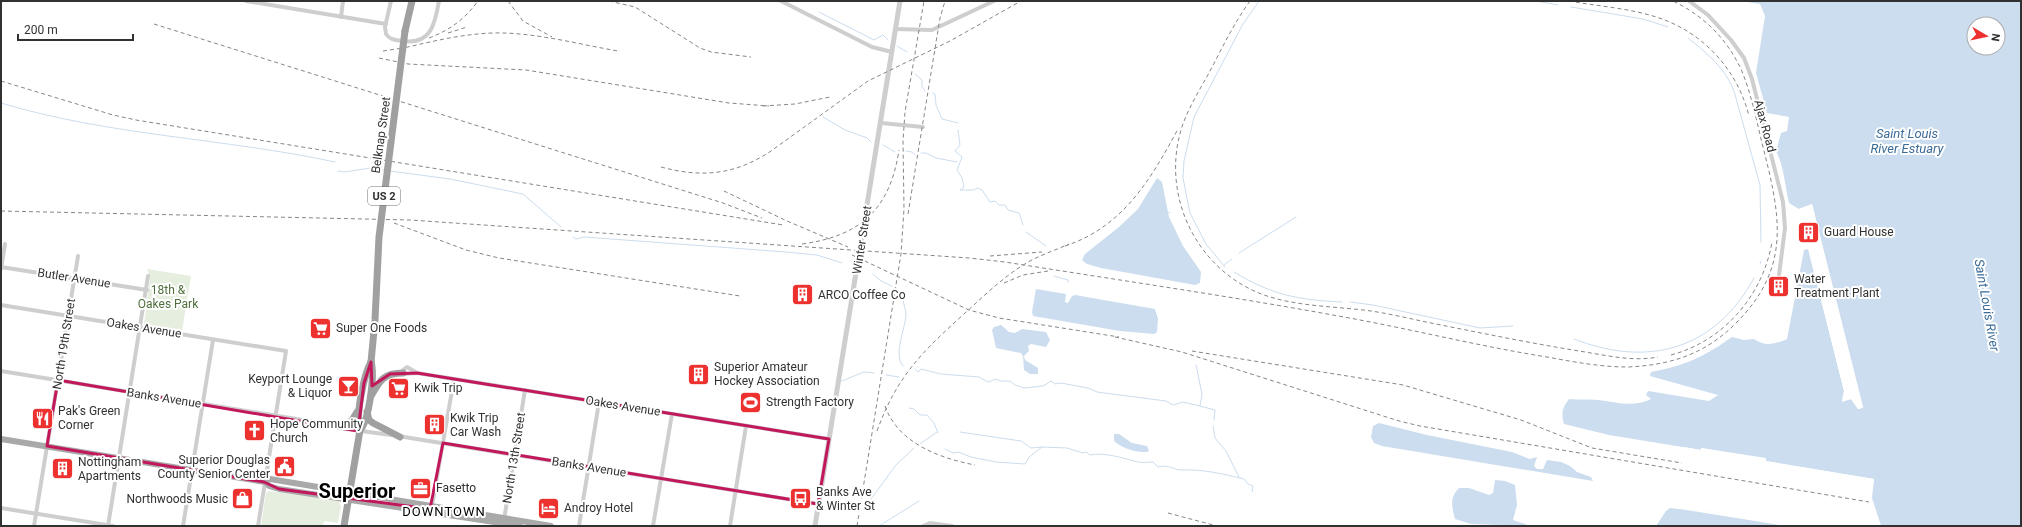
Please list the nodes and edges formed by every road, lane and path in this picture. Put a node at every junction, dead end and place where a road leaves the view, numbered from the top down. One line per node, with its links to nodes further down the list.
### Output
1 (246, 1): 11 (street)
2 (343, 1): 12 (street)
3 (391, 1): 13 (street)
4 (408, 1): 15 (highway, Belknap Street / US 2)
5 (412, 1): 15 (highway, Belknap Street / US 2)
6 (439, 1): 13 (street)
7 (780, 1): 16 (street)
8 (900, 1): 14 (street, Winter Street)
9 (994, 1): 14 (street)
10 (1689, 1): 22 (street, Ajax Road)
11 (269, 3): 12 (street)
12 (341, 17): 13 (street)
13 (386, 24)
14 (896, 29): 16 (street, Winter Street)
15 (406, 31): 30 (highway, Belknap Street / US 2, bridge)
16 (892, 52): 17 (street, Winter Street)
17 (881, 123): 18 (street); 51 (street, Winter Street)
18 (922, 127)
19 (5, 244): 21 (street)
20 (78, 256): 24 (street, North 19th Street)
21 (1, 267): 24 (street, Butler Avenue)
22 (1779, 275)
23 (148, 276): 25 (street)
24 (75, 279): 25 (street, Butler Avenue); 27 (street, North 19th Street)
25 (147, 290): 28 (street)
26 (1, 305): 27 (street, Oakes Avenue)
27 (68, 316): 28 (street, Oakes Avenue); 35 (street, North 19th Street)
28 (141, 328): 29 (street, Oakes Avenue); 38 (street)
29 (213, 340): 41 (street); 44 (street, Oakes Avenue)
30 (371, 362): 36 (highway, US 2); 39 (highway, US 2)
31 (1, 371): 35 (street, Banks Avenue)
32 (403, 373): 33 (street, Oakes Avenue); 33 (street, Oakes Avenue); 39 (highway)
33 (417, 373): 34 (street, Oakes Avenue)
34 (454, 379): 37 (street, Oakes Avenue); 52 (street)
35 (58, 380): 38 (street, Banks Avenue); 53 (street, North 19th Street)
36 (364, 383): 45 (highway); 48 (highway, US 2)
37 (525, 390): 40 (street, Oakes Avenue); 54 (street, North 13th Street)
38 (130, 392): 41 (street, Banks Avenue); 55 (street)
39 (369, 400): 42 (highway, US 2)
40 (599, 402): 43 (street, Oakes Avenue); 56 (street)
41 (203, 404): 44 (street, Banks Avenue); 57 (street)
42 (367, 412): 48 (highway, US 2); 49 (highway)
43 (672, 414): 47 (street, Oakes Avenue); 58 (street)
44 (276, 416): 46 (street, Banks Avenue); 59 (street)
45 (342, 423): 46 (street, Banks Avenue); 48 (street, Banks Avenue)
46 (327, 424): 48 (street, Banks Avenue)
47 (746, 426): 51 (street, Oakes Avenue); 60 (street)
48 (360, 430): 49 (street, Banks Avenue); 61 (highway, US 2)
49 (400, 436): 52 (street, Banks Avenue)
50 (1, 439): 53 (main road)
51 (829, 439): 62 (street, Winter Street)
52 (443, 443): 54 (street, Banks Avenue); 63 (street)
53 (47, 446): 55 (main road); 66 (street, North 19th Street)
54 (515, 454): 56 (street, Banks Avenue); 67 (street, North 13th Street)
55 (120, 458): 57 (main road); 69 (street)
56 (589, 467): 58 (street, Banks Avenue); 75 (street)
57 (192, 470): 59 (main road); 70 (street)
58 (661, 478): 60 (street, Banks Avenue); 76 (street)
59 (265, 482): 61 (main road); 71 (street)
60 (736, 491): 62 (street, Banks Avenue); 77 (street)
61 (349, 496): 63 (main road); 65 (main road); 72 (highway, US 2)
62 (818, 504): 78 (street, Winter Street)
63 (432, 506): 65 (main road); 67 (main road)
64 (1, 508): 66 (street)
65 (409, 508): 67 (main road)
66 (36, 514): 68 (street, North 19th Street); 69 (street)
67 (504, 523): 73 (main road); 74 (main road)
68 (34, 526)
69 (110, 526)
70 (183, 526)
71 (258, 526)
72 (344, 526)
73 (520, 526)
74 (551, 526)
75 (579, 526)
76 (653, 526)
77 (730, 526)
78 (814, 526)
79 (923, 526): 80 (street)
80 (952, 526)

